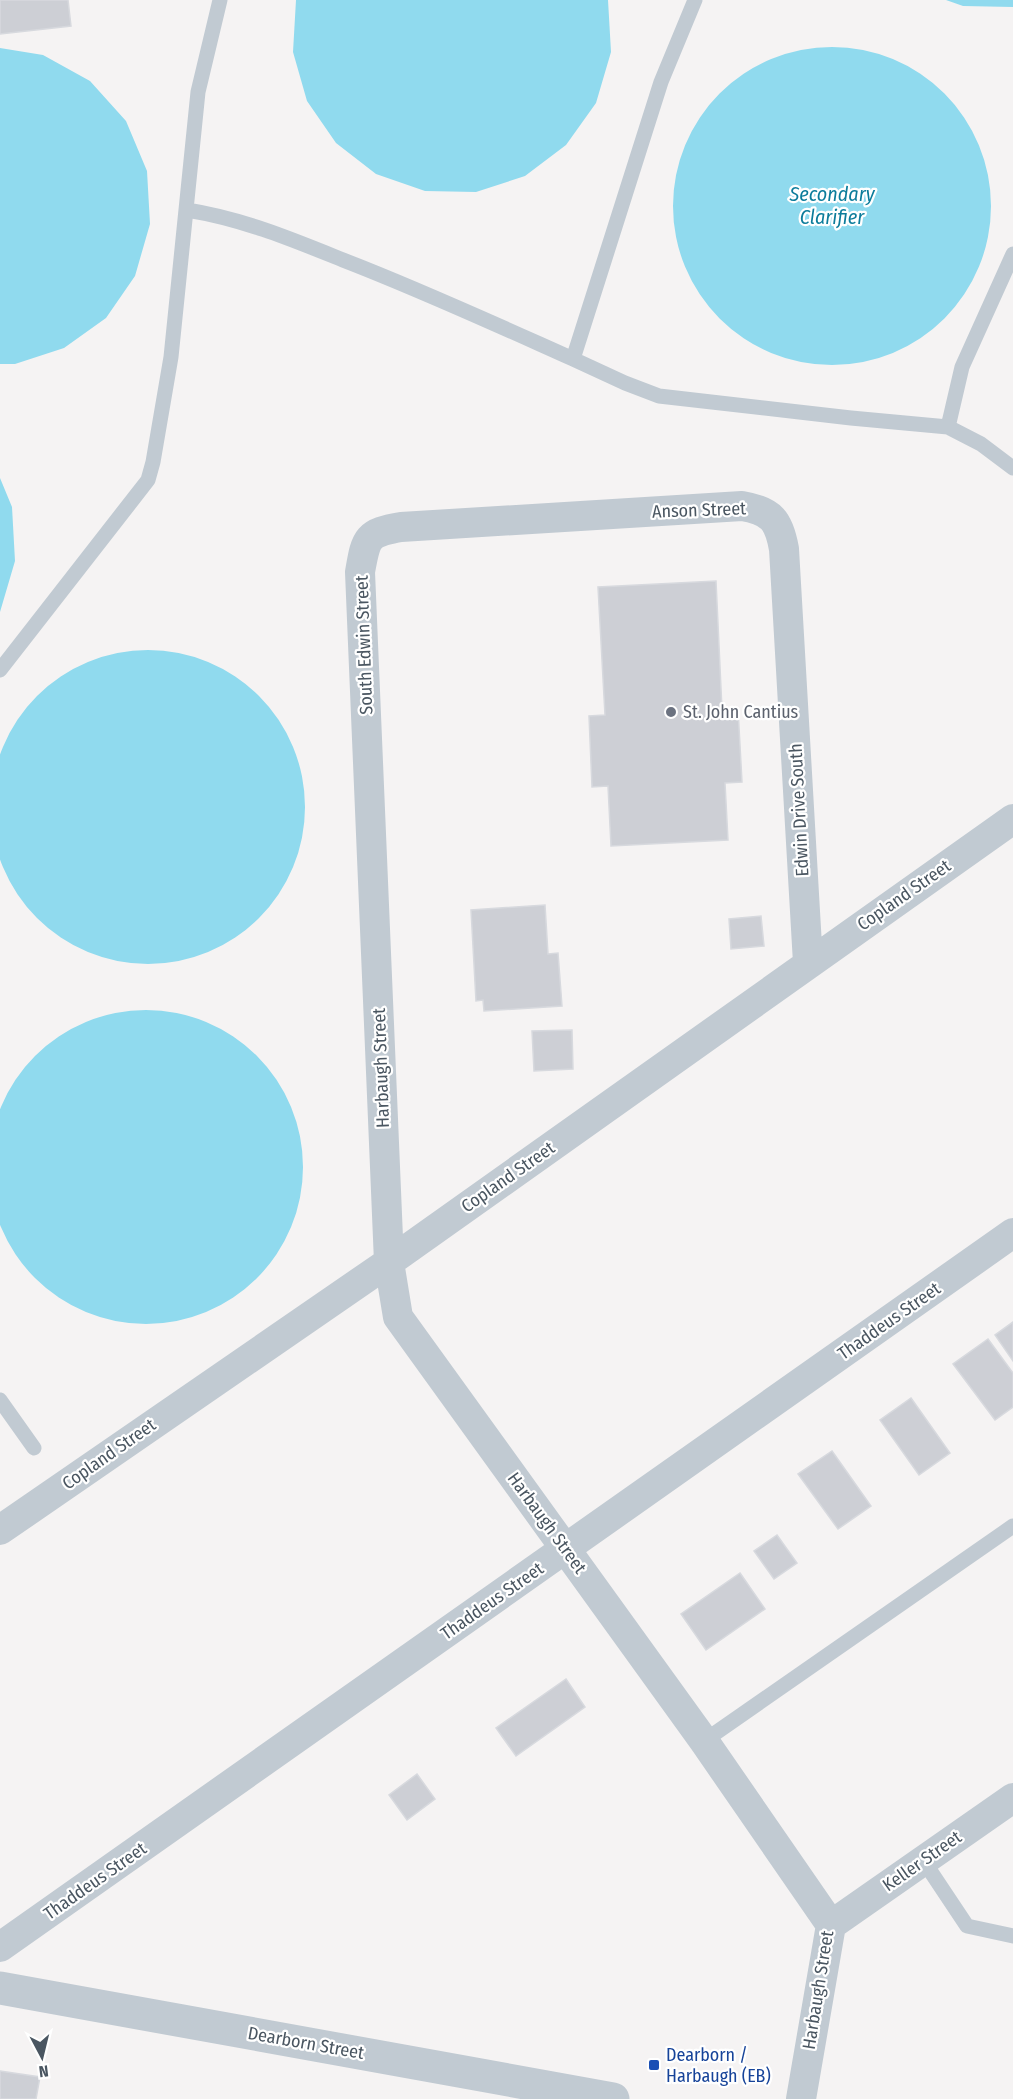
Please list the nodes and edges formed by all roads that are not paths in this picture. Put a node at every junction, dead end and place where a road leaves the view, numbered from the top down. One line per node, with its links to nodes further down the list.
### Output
1 (220, 0): 3 (lane)
2 (695, 0): 5 (lane)
3 (187, 210): 5 (lane); 10 (lane)
4 (1013, 254): 6 (lane)
5 (573, 358): 6 (lane)
6 (948, 427): 7 (lane)
7 (1013, 468)
8 (624, 513): 9 (street, Anson Street); 12 (street, South Edwin Street)
9 (772, 517): 13 (street, Edwin Drive South)
10 (0, 670)
11 (1013, 819): 13 (street, Copland Street)
12 (374, 903): 15 (street, Harbaugh Street)
13 (808, 963): 15 (street, Copland Street)
14 (1013, 1233): 20 (street, Thaddeus Street)
15 (389, 1262): 18 (street, Copland Street); 20 (street, Harbaugh Street)
16 (0, 1400): 17 (lane)
17 (34, 1448)
18 (12, 1517)
19 (1013, 1526): 21 (lane)
20 (566, 1549): 21 (street, Harbaugh Street); 26 (street, Thaddeus Street)
21 (704, 1741): 24 (street, Harbaugh Street)
22 (1013, 1798): 23 (street, Keller Street)
23 (923, 1860): 24 (street, Keller Street); 25 (lane)
24 (831, 1925): 29 (street, Harbaugh Street)
25 (1013, 1936)
26 (0, 1947)
27 (0, 1988): 28 (street, Dearborn Street)
28 (592, 2097)
29 (801, 2099)

